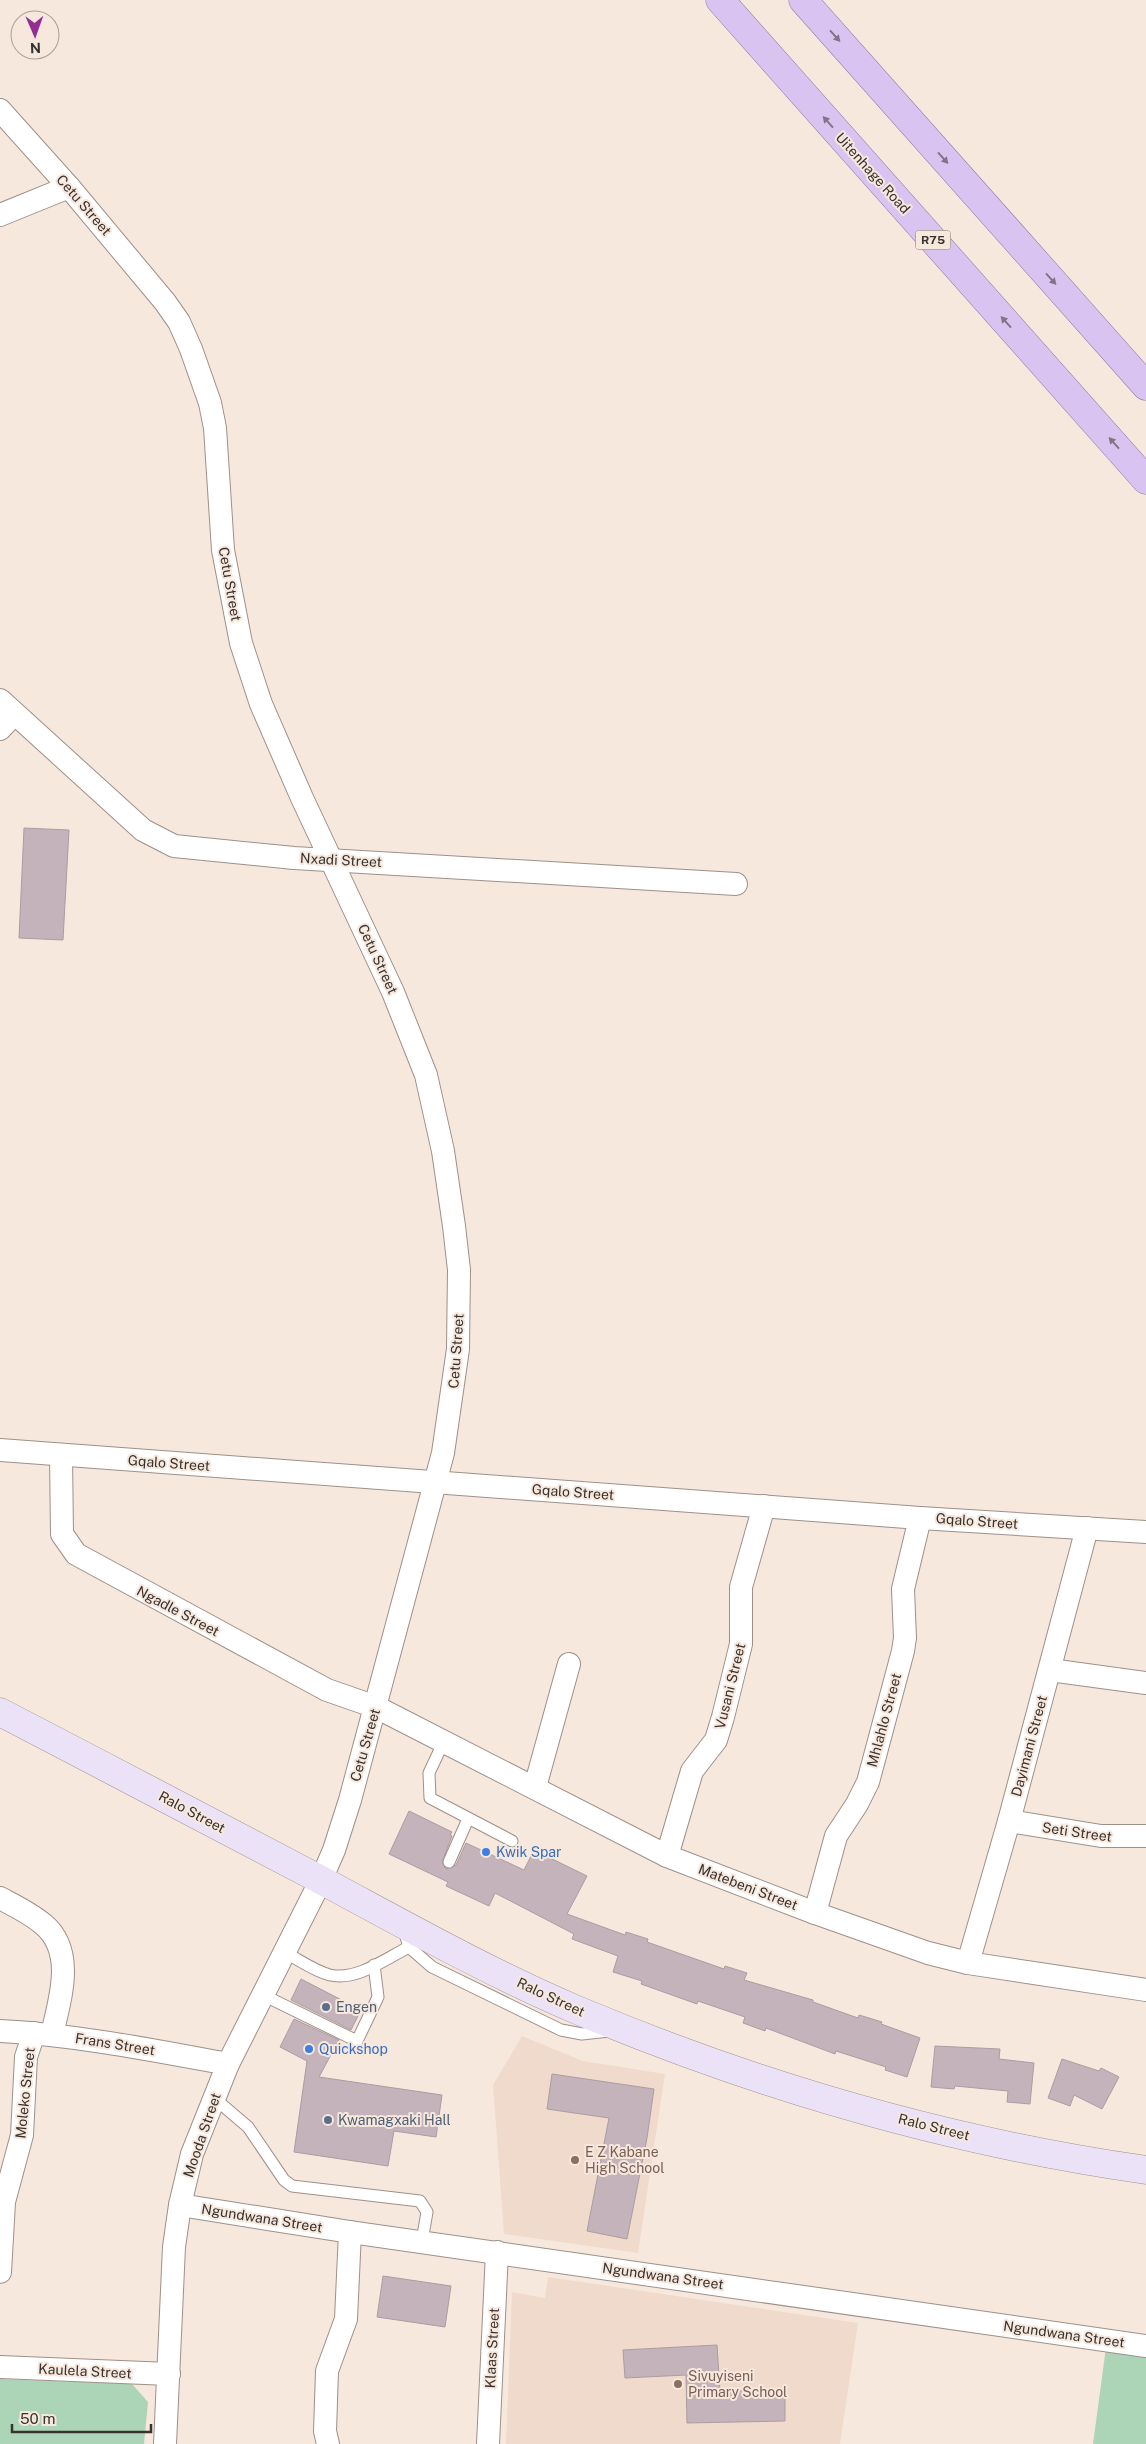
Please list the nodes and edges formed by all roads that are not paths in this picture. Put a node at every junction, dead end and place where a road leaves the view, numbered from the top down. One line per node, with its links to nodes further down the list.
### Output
1 (720, 0): 7 (main road, Uitenhage Road / R75, one-way to 1)
2 (803, 0): 6 (main road, one-way to 6)
3 (0, 110): 4 (street, Cetu Street)
4 (69, 187): 5 (street); 9 (street, Cetu Street)
5 (0, 215)
6 (1146, 386)
7 (1146, 480)
8 (5, 715): 9 (street, Nxadi Street)
9 (331, 859): 10 (street, Nxadi Street); 13 (street, Cetu Street)
10 (736, 884)
11 (0, 1450): 12 (street, Gqalo Street)
12 (61, 1455): 13 (street, Gqalo Street); 21 (street, Ngadle Street)
13 (436, 1483): 14 (street, Gqalo Street); 21 (street, Cetu Street)
14 (764, 1506): 15 (street, Gqalo Street); 29 (street, Vusani Street)
15 (920, 1518): 16 (street, Gqalo Street); 33 (street, Mhlahlo Street)
16 (1087, 1528): 17 (street, Gqalo Street); 19 (street, Dayimani Street)
17 (1146, 1532)
18 (569, 1664): 24 (street)
19 (1050, 1670): 20 (street); 26 (street, Dayimani Street)
20 (1146, 1683)
21 (376, 1707): 23 (street, Matebeni Street); 31 (street, Cetu Street)
22 (0, 1712): 31 (street, Ralo Street)
23 (444, 1741): 24 (street, Matebeni Street); 25 (lane)
24 (535, 1787): 29 (street, Matebeni Street)
25 (468, 1819): 28 (lane); 30 (lane)
26 (1009, 1822): 27 (street, Seti Street); 36 (street, Dayimani Street)
27 (1146, 1836)
28 (512, 1841)
29 (667, 1856): 33 (street, Matebeni Street)
30 (449, 1862)
31 (321, 1880): 34 (street, Ralo Street); 35 (street, Mooda Street)
32 (0, 1898): 41 (street, Moleko Street)
33 (815, 1913): 36 (street, Matebeni Street)
34 (406, 1936): 37 (lane); 44 (street, Ralo Street)
35 (284, 1952): 37 (lane); 39 (street, Mooda Street)
36 (968, 1963): 38 (street, Matebeni Street)
37 (374, 1965): 39 (lane)
38 (1146, 1990)
39 (263, 1995): 42 (street, Mooda Street)
40 (0, 2031): 41 (street, Frans Street)
41 (43, 2033): 42 (street, Frans Street); 49 (street, Moleko Street)
42 (228, 2064): 43 (street, Mooda Street)
43 (214, 2098): 45 (street, Mooda Street); 47 (lane)
44 (1146, 2170)
45 (180, 2205): 46 (street, Ngundwana Street); 52 (street, Mooda Street)
46 (350, 2232): 47 (street, Ngundwana Street); 54 (street)
47 (422, 2242): 48 (street, Ngundwana Street)
48 (497, 2252): 50 (street, Ngundwana Street); 55 (street, Klaas Street)
49 (0, 2272)
50 (1146, 2346)
51 (0, 2367): 52 (street, Kaulela Street)
52 (169, 2374): 53 (street, Mooda Street)
53 (166, 2444)
54 (328, 2444)
55 (488, 2444)

